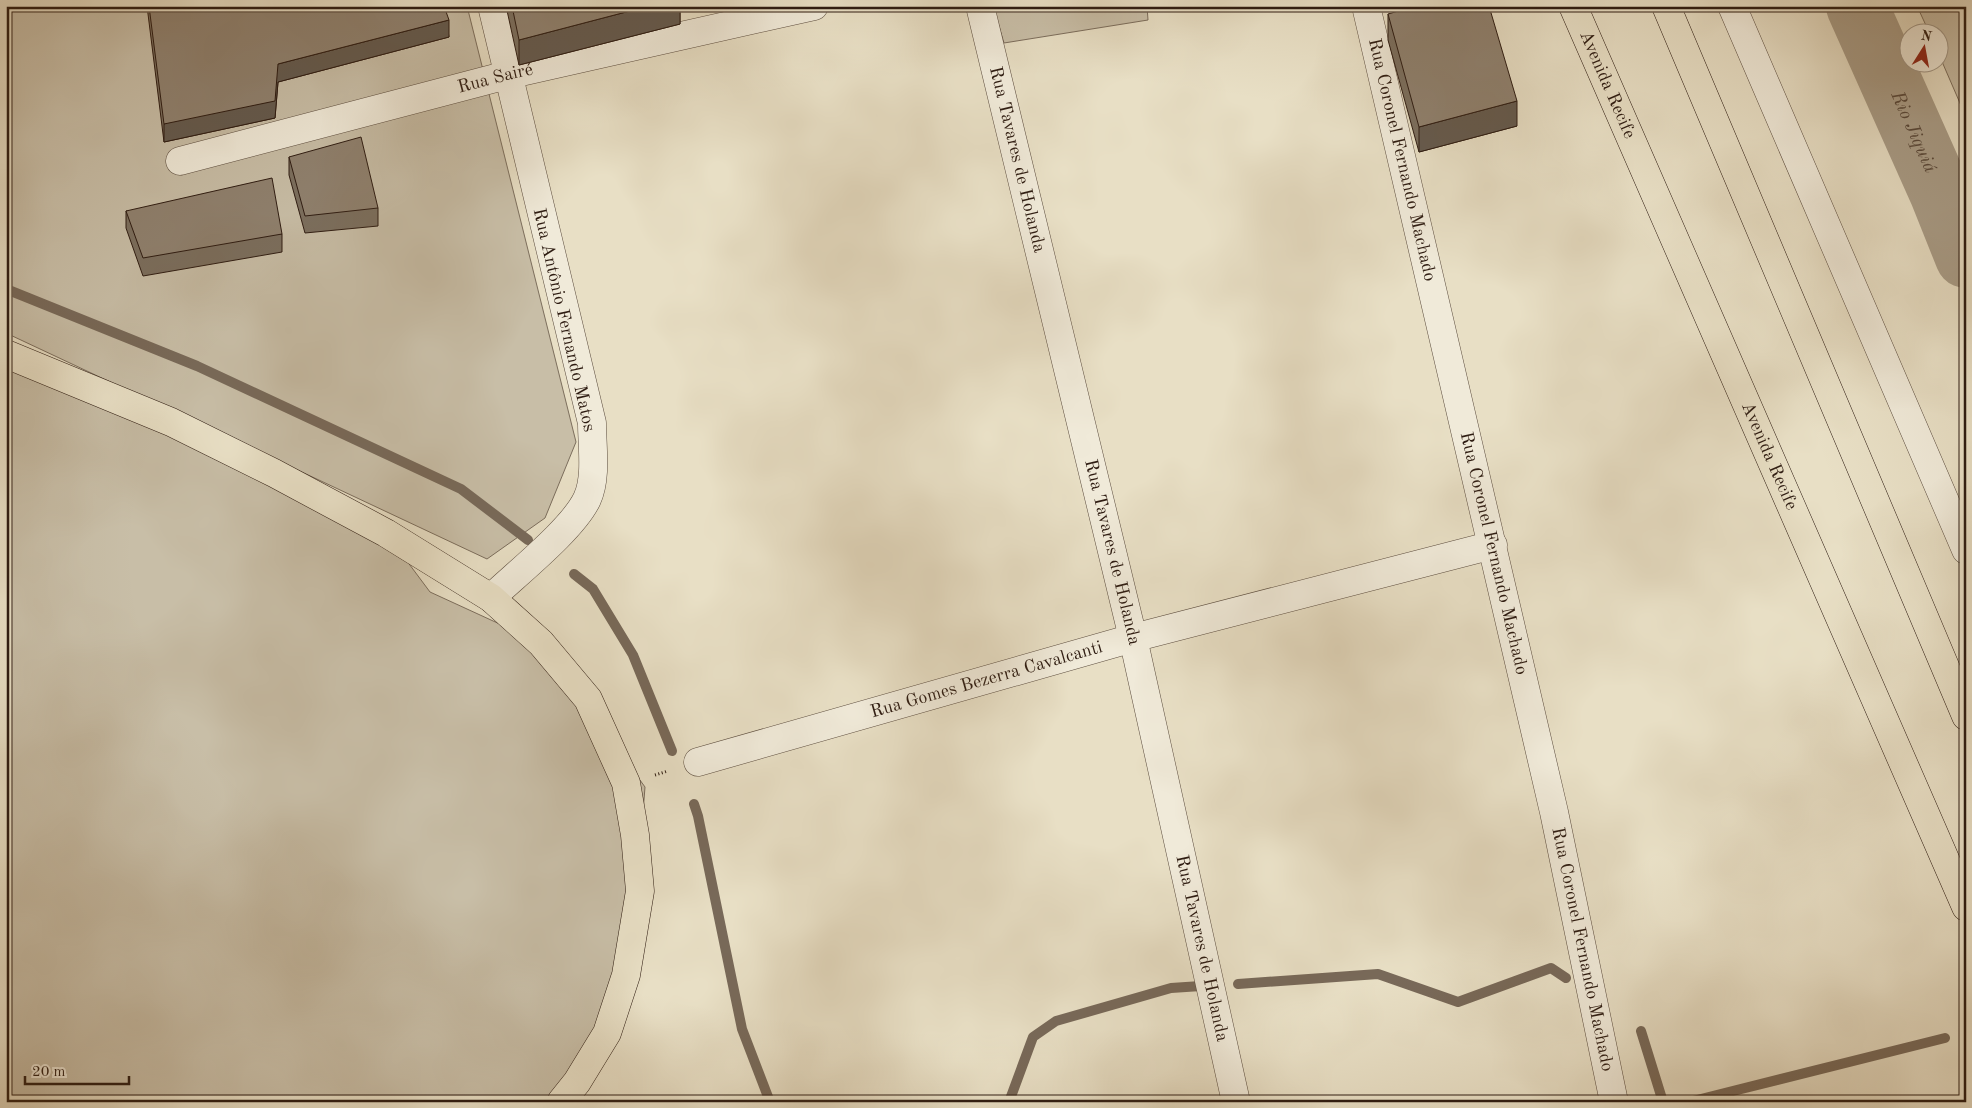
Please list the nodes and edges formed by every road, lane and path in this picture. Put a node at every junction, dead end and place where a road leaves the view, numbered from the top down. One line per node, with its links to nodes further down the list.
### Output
1 (492, 6): 8 (street, Rua Antônio Fernando Matos)
2 (814, 6): 8 (street, Rua Sairé)
3 (980, 6): 14 (street, Rua Tavares de Holanda)
4 (1366, 6): 11 (street, Rua Coronel Fernando Machado)
5 (1573, 6): 18 (main road, Avenida Recife)
6 (1666, 6): 15 (main road)
7 (1732, 6): 12 (street)
8 (507, 75): 9 (street, Rua Sairé); 13 (street, Rua Antônio Fernando Matos)
9 (180, 161)
10 (6, 354): 13 (main road)
11 (1493, 545): 14 (street, Rua Gomes Bezerra Cavalcanti); 21 (street, Rua Coronel Fernando Machado)
12 (1966, 550)
13 (491, 598): 17 (main road)
14 (1133, 638): 16 (street, Rua Gomes Bezerra Cavalcanti); 20 (street, Rua Tavares de Holanda)
15 (1966, 716)
16 (698, 762): 17 (path)
17 (626, 783): 19 (main road)
18 (1966, 907)
19 (561, 1102)
20 (1236, 1102)
21 (1614, 1102)

